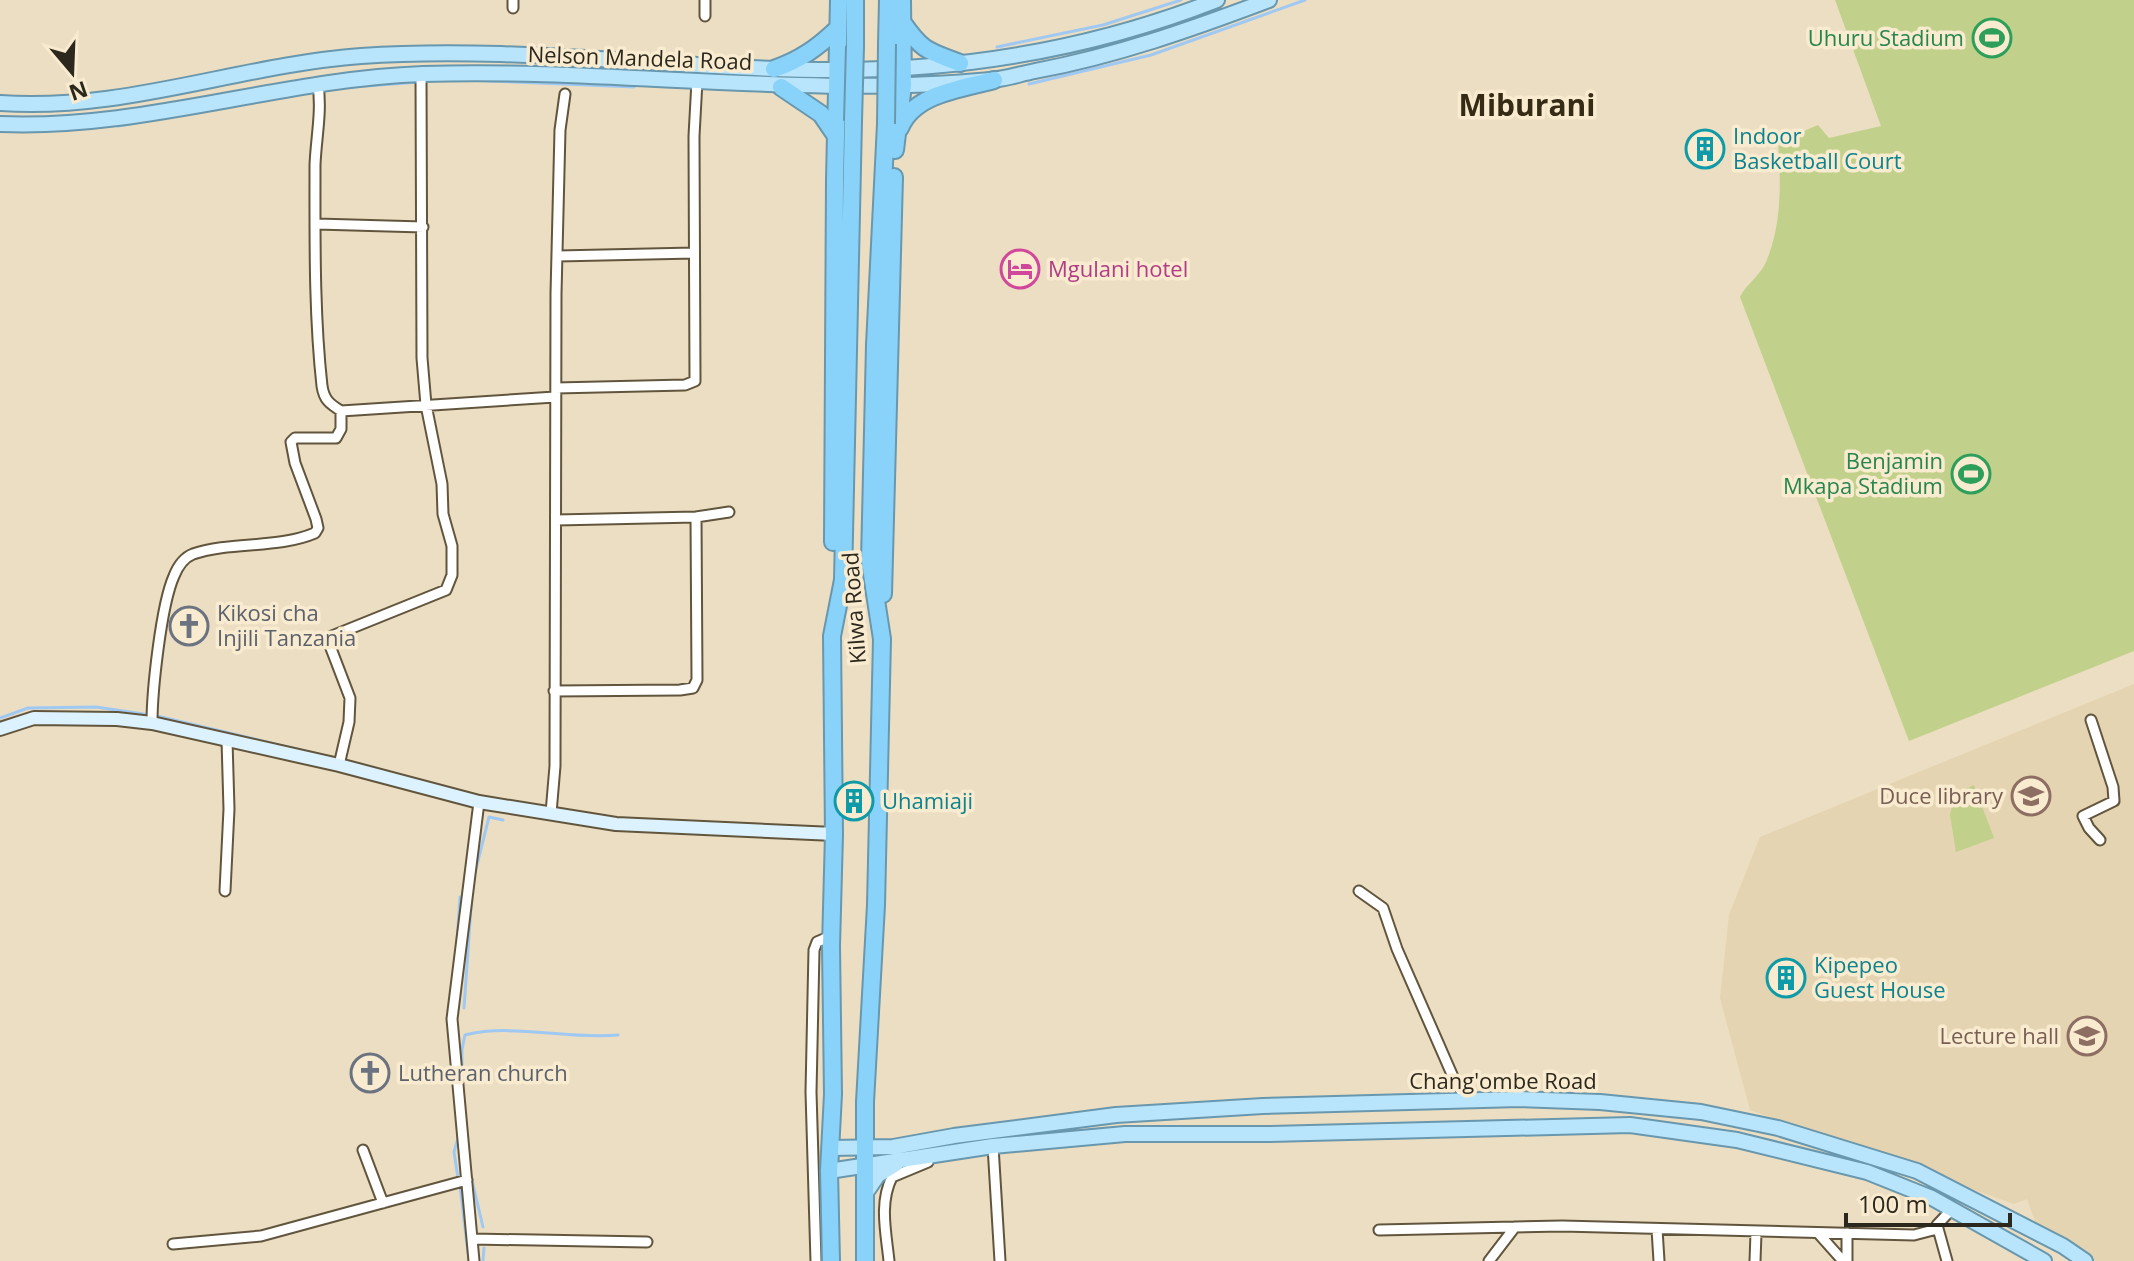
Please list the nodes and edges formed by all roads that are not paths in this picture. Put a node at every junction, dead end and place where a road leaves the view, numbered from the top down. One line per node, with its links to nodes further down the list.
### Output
1 (705, 0): 8 (street)
2 (839, 0): 10 (highway)
3 (855, 0): 36 (highway, Kilwa Road, bridge)
4 (888, 0): 37 (highway, Kilwa Road, bridge)
5 (902, 0): 9 (highway)
6 (1217, 0): 11 (main road, Nelson Mandela Road)
7 (1269, 0): 16 (main road, Nelson Mandela Road)
8 (705, 16)
9 (903, 23): 11 (highway); 15 (highway)
10 (837, 29): 12 (highway); 13 (highway)
11 (960, 63): 15 (main road, Nelson Mandela Road)
12 (774, 69): 13 (main road, Nelson Mandela Road); 22 (main road, Nelson Mandela Road)
13 (837, 70): 15 (main road, Nelson Mandela Road); 20 (highway)
14 (421, 74): 17 (main road, Nelson Mandela Road); 18 (main road, Nelson Mandela Road); 27 (street)
15 (903, 76): 16 (main road, Nelson Mandela Road); 20 (main road, Nelson Mandela Road); 25 (highway)
16 (994, 80): 25 (highway)
17 (697, 81): 19 (main road, Nelson Mandela Road); 28 (street)
18 (318, 85): 23 (main road, Nelson Mandela Road); 26 (street)
19 (781, 87): 20 (main road, Nelson Mandela Road); 24 (highway)
20 (837, 88): 24 (highway)
21 (565, 94): 29 (street)
22 (0, 103)
23 (0, 124)
24 (837, 138): 36 (highway)
25 (895, 141): 37 (highway)
26 (317, 224): 27 (street); 32 (street)
27 (423, 227): 31 (street)
28 (694, 253): 29 (street); 30 (street)
29 (558, 256): 30 (street)
30 (555, 392): 31 (street); 35 (street)
31 (426, 405): 32 (street); 43 (street)
32 (341, 411): 40 (street)
33 (729, 512): 34 (street)
34 (696, 517): 35 (street); 38 (street)
35 (556, 520): 38 (street)
36 (832, 636): 46 (highway, Kilwa Road)
37 (882, 639): 52 (highway, Kilwa Road)
38 (554, 691): 45 (street)
39 (2091, 720): 47 (street)
40 (152, 723): 41 (street); 42 (street)
41 (0, 729)
42 (227, 740): 43 (street); 48 (street)
43 (339, 765): 44 (street)
44 (479, 802): 45 (street); 62 (street)
45 (551, 813): 46 (street)
46 (834, 834): 50 (highway, Kilwa Road)
47 (2100, 840)
48 (225, 891)
49 (1359, 891): 51 (street)
50 (831, 936): 55 (highway, Kilwa Road); 77 (street)
51 (1468, 1102): 54 (main road, Chang'ombe Road); 88 (main road, Chang'ombe Road)
52 (865, 1123): 54 (main road); 56 (highway, Kilwa Road)
53 (993, 1146): 58 (main road, Chang'ombe Road); 65 (main road, Chang'ombe Road); 81 (street)
54 (893, 1147): 56 (main road, Chang'ombe Road)
55 (830, 1148): 56 (main road, Chang'ombe Road); 61 (highway, Kilwa Road)
56 (864, 1148): 60 (highway, Kilwa Road)
57 (363, 1150): 64 (street)
58 (942, 1154): 59 (main road, Chang'ombe Road); 80 (street)
59 (903, 1160): 60 (main road, Chang'ombe Road); 63 (main road)
60 (864, 1166): 61 (main road, Chang'ombe Road); 63 (highway, Kilwa Road)
61 (829, 1171): 78 (highway, Kilwa Road)
62 (467, 1180): 64 (street); 73 (street)
63 (865, 1194): 79 (highway, Kilwa Road)
64 (383, 1203): 75 (street)
65 (1953, 1208): 66 (street); 87 (main road, Chang'ombe Road)
66 (1937, 1225): 72 (street); 86 (street)
67 (1515, 1227): 68 (street); 69 (street); 82 (street)
68 (1657, 1229): 70 (street); 83 (street)
69 (1379, 1230)
70 (1756, 1233): 71 (street); 84 (street)
71 (1818, 1233): 72 (street); 85 (street)
72 (1847, 1233): 85 (street)
73 (472, 1239): 74 (street); 76 (street)
74 (647, 1242)
75 (173, 1244)
76 (474, 1261)
77 (816, 1261)
78 (831, 1261)
79 (865, 1261)
80 (889, 1261)
81 (1000, 1261)
82 (1489, 1261)
83 (1659, 1261)
84 (1755, 1261)
85 (1845, 1261)
86 (1947, 1261)
87 (2044, 1261)
88 (2085, 1261)

